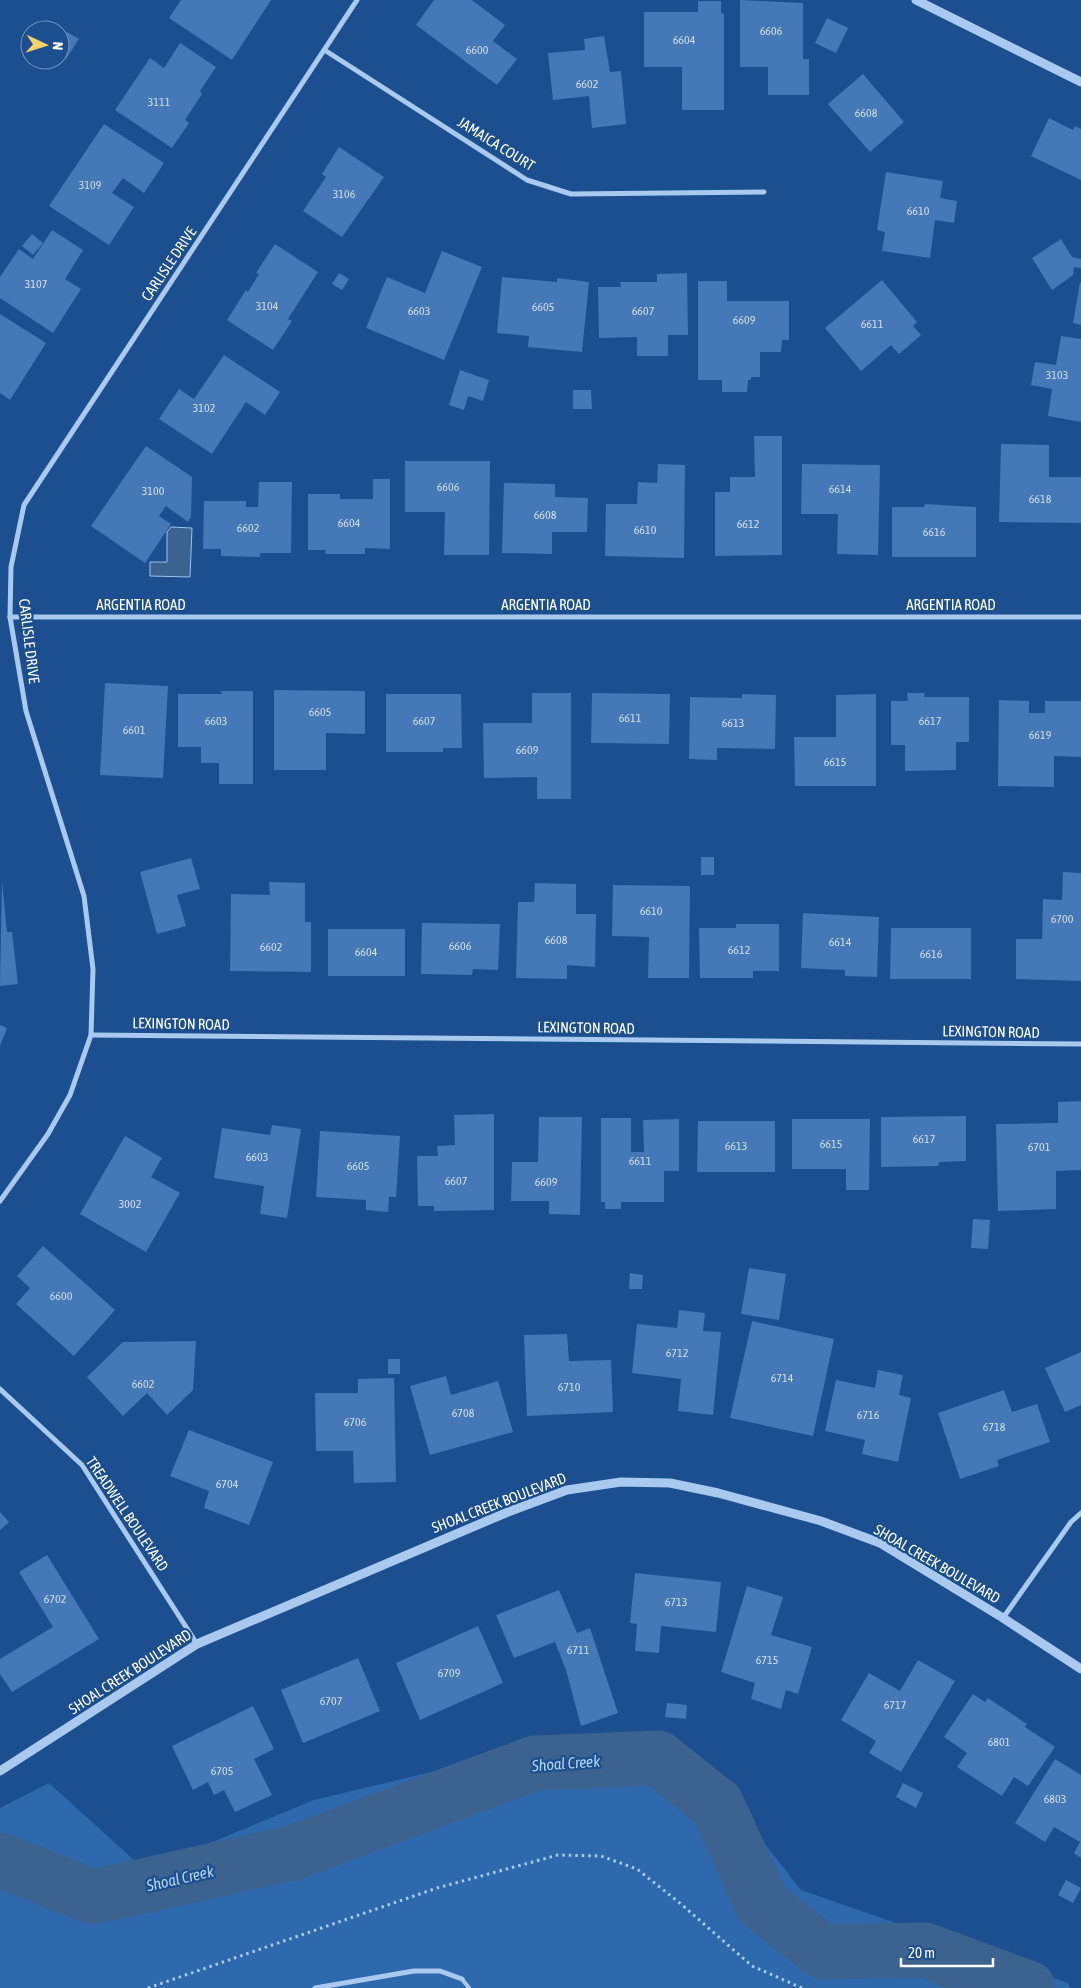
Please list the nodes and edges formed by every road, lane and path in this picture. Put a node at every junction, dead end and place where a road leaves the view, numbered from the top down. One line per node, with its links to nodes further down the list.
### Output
1 (357, 0): 3 (street, CARLISLE DRIVE)
2 (916, 0): 4 (street)
3 (326, 51): 5 (street, JAMAICA COURT); 6 (street, CARLISLE DRIVE)
4 (1081, 82)
5 (764, 192)
6 (10, 617): 7 (street, ARGENTIA ROAD); 8 (street, CARLISLE DRIVE)
7 (1081, 617)
8 (91, 1036): 9 (street, LEXINGTON ROAD); 10 (street, CARLISLE DRIVE)
9 (1081, 1044)
10 (0, 1201)
11 (0, 1389): 14 (street, TREADWELL BOULEVARD)
12 (1081, 1513): 13 (street)
13 (1003, 1618): 14 (street, SHOAL CREEK BOULEVARD); 15 (street, SHOAL CREEK BOULEVARD)
14 (197, 1644): 16 (street, SHOAL CREEK BOULEVARD)
15 (1081, 1669)
16 (0, 1771)
17 (462, 1979): 19 (street); 20 (lane)
18 (148, 1988): 21 (path)
19 (315, 1988)
20 (469, 1988)
21 (802, 1988)

